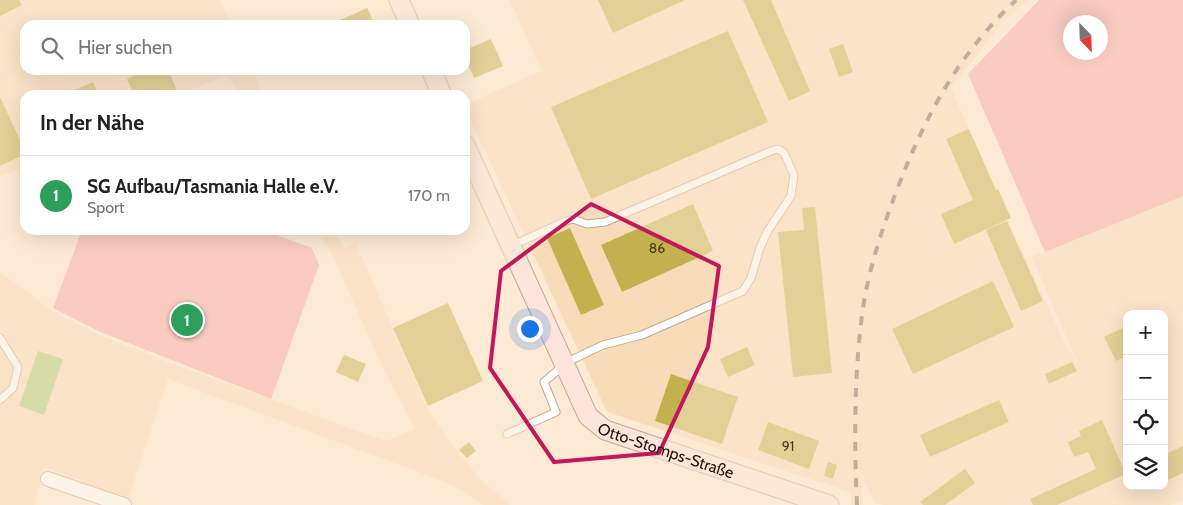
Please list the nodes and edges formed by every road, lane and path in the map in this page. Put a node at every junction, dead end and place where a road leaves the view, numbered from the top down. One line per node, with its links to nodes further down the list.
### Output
1 (399, 0): 2 (street)
2 (408, 20)
3 (432, 75): 4 (street)
4 (440, 90)
5 (470, 157): 6 (street, Otto-Stomps-Straße)
6 (511, 246): 8 (street, Otto-Stomps-Straße); 8 (lane)
7 (0, 338): 9 (lane)
8 (565, 366): 10 (lane); 13 (street, Otto-Stomps-Straße)
9 (0, 400)
10 (507, 434)
11 (48, 479): 12 (street)
12 (124, 505)
13 (829, 505)

